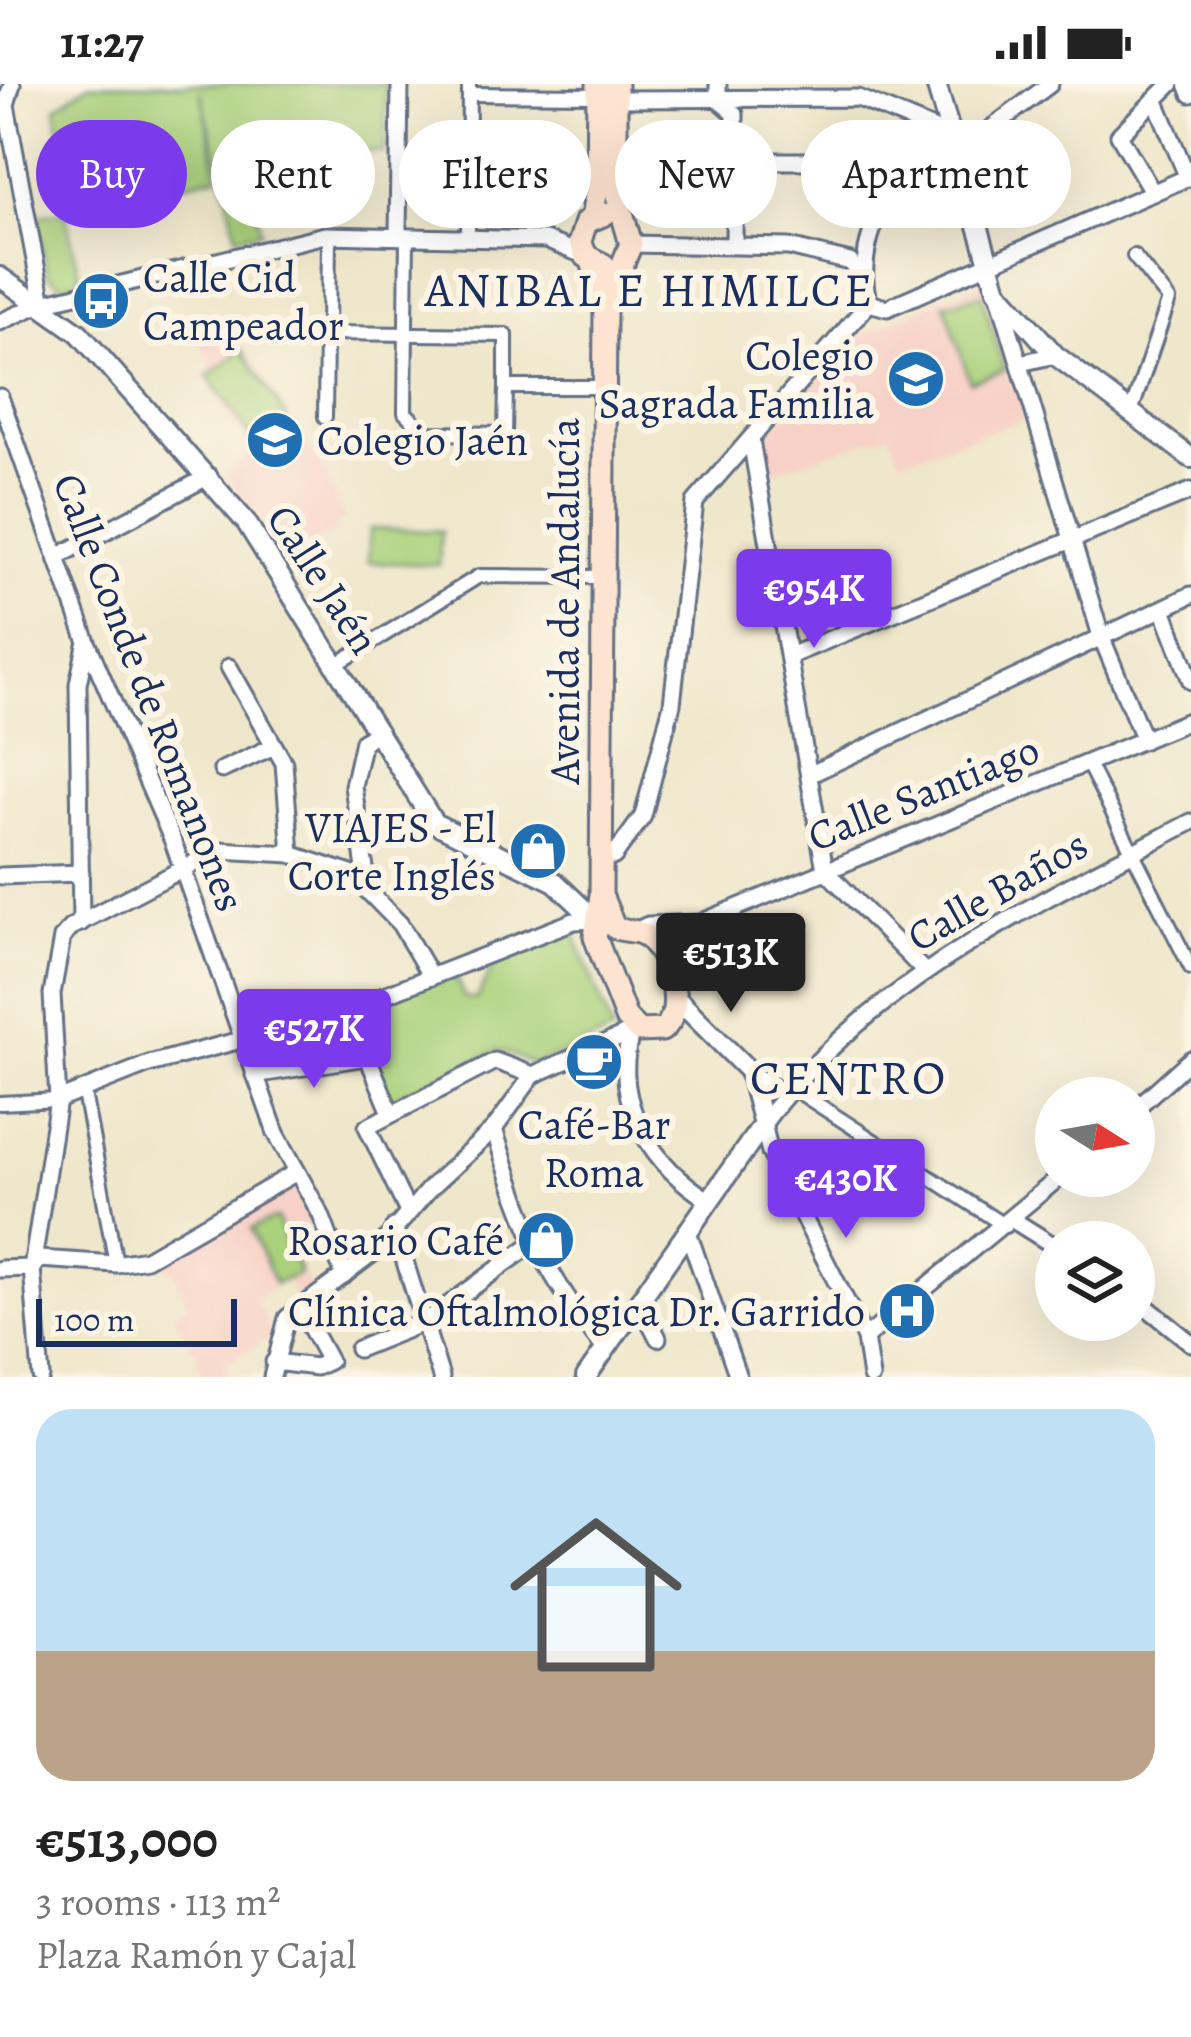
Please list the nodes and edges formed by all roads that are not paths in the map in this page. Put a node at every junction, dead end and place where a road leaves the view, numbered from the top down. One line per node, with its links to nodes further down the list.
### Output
1 (12, 84): 38 (street)
2 (400, 84): 27 (street)
3 (936, 84): 14 (street)
4 (1050, 84): 15 (street)
5 (1172, 84): 11 (street)
6 (1187, 84): 10 (street)
7 (469, 89): 8 (street); 28 (street)
8 (607, 90): 9 (street); 17 (main road); 19 (main road)
9 (718, 92): 12 (street); 13 (street)
10 (1191, 94)
11 (1156, 99): 16 (street); 18 (street)
12 (735, 120)
13 (910, 120)
14 (947, 120)
15 (994, 120)
16 (1189, 177): 18 (street)
17 (615, 181)
18 (1154, 193): 34 (street)
19 (591, 210)
20 (574, 228): 29 (street)
21 (585, 228): 33 (main road)
22 (623, 228): 31 (main road)
23 (734, 228): 30 (street)
24 (872, 228): 36 (street)
25 (979, 228): 34 (street)
26 (328, 235): 27 (street); 38 (street); 42 (street)
27 (402, 236): 28 (street); 43 (street)
28 (469, 238): 29 (street)
29 (544, 240): 33 (street)
30 (734, 245): 31 (street); 36 (street)
31 (626, 252): 33 (main road); 40 (main road, Avenida de Andalucía)
32 (1134, 256): 49 (street)
33 (589, 259): 40 (main road, Avenida de Andalucía)
34 (990, 266): 37 (street); 39 (street)
35 (0, 277): 38 (street, Calle Jaén)
36 (861, 278): 39 (street)
37 (997, 290): 44 (street); 45 (street)
38 (44, 303): 41 (street); 53 (street, Calle Jaén)
39 (869, 303): 51 (street)
40 (605, 309): 47 (main road, Avenida de Andalucía)
41 (0, 322)
42 (328, 333): 43 (street); 50 (street)
43 (406, 334): 46 (street); 46 (street)
44 (1055, 356): 45 (street); 49 (street)
45 (1020, 363): 55 (street)
46 (506, 387): 47 (street)
47 (604, 387): 57 (main road, Avenida de Andalucía)
48 (0, 397): 56 (street, Calle Conde de Romanones)
49 (1131, 412): 52 (street)
50 (325, 418)
51 (751, 440): 62 (street); 76 (street)
52 (1187, 448)
53 (209, 476): 56 (street); 63 (street, Calle Jaén)
54 (1191, 491): 55 (street)
55 (1072, 540): 60 (street); 62 (street)
56 (59, 556): 61 (street, Calle Conde de Romanones)
57 (602, 577): 63 (street); 76 (main road, Avenida de Andalucía)
58 (1191, 596): 59 (street)
59 (1162, 609): 60 (street); 65 (street)
60 (1101, 636): 68 (street); 72 (street)
61 (87, 642): 77 (street, Calle Conde de Romanones); 79 (street)
62 (789, 656): 72 (street)
63 (337, 664): 67 (street, Calle Jaén)
64 (230, 667): 69 (street)
65 (1191, 682)
66 (1191, 720): 68 (street, Calle Santiago)
67 (379, 732): 81 (street); 83 (street, Calle Jaén)
68 (1144, 740): 70 (street, Calle Santiago)
69 (272, 747): 71 (street); 75 (street)
70 (1088, 764): 74 (street); 78 (street, Calle Santiago)
71 (222, 770)
72 (811, 774): 78 (street)
73 (1191, 822): 74 (street, Calle Baños)
74 (1132, 852): 86 (street); 87 (street, Calle Baños)
75 (291, 854): 77 (street); 81 (street)
76 (601, 856): 83 (main road, Avenida de Andalucía)
77 (179, 866): 82 (street); 91 (street, Calle Conde de Romanones)
78 (825, 870): 84 (street, Calle Santiago); 87 (street)
79 (81, 873): 80 (street); 82 (street)
80 (0, 876)
81 (368, 889): 88 (street)
82 (81, 923): 100 (street)
83 (609, 924): 84 (street, Calle Santiago); 85 (main road); 88 (street, Calle Santiago); 90 (main road, Avenida de Andalucía)
84 (681, 927): 85 (street)
85 (662, 963): 89 (main road)
86 (1191, 968)
87 (926, 972): 97 (street, Calle Baños)
88 (431, 976): 92 (street, Calle Santiago)
89 (675, 997): 90 (main road); 94 (street)
90 (633, 1033): 96 (street); 107 (street)
91 (242, 1040): 95 (street, Calle Conde de Romanones); 99 (street)
92 (366, 1057): 95 (street); 102 (street)
93 (1191, 1058): 98 (street)
94 (749, 1070): 97 (street); 103 (street)
95 (254, 1075): 105 (street, Calle Conde de Romanones)
96 (533, 1075): 102 (street); 104 (street)
97 (790, 1087): 103 (street, Calle Baños); 109 (street)
98 (1155, 1091)
99 (84, 1093): 100 (street); 114 (street)
100 (58, 1100): 101 (street); 115 (street)
101 (0, 1103)
102 (390, 1111): 108 (street)
103 (763, 1124): 107 (street); 123 (street)
104 (494, 1129): 108 (street); 113 (street)
105 (295, 1173): 114 (street); 117 (street, Calle Conde de Romanones)
106 (1038, 1197): 109 (street)
107 (710, 1201): 111 (street)
108 (408, 1212): 110 (street)
109 (1009, 1223): 112 (street); 123 (street)
110 (394, 1227): 117 (street); 121 (street)
111 (688, 1232): 118 (street); 132 (street)
112 (1035, 1236)
113 (532, 1244): 121 (street); 126 (street)
114 (116, 1264): 115 (street)
115 (32, 1268): 116 (street); 130 (street)
116 (0, 1269)
117 (344, 1276): 119 (street)
118 (640, 1303): 122 (street); 126 (street)
119 (300, 1308): 127 (street); 127 (street)
120 (1155, 1314): 124 (street)
121 (425, 1322): 125 (street); 131 (street)
122 (658, 1338)
123 (865, 1338): 128 (street)
124 (1191, 1343)
125 (358, 1349)
126 (606, 1350): 129 (street)
127 (273, 1369)
128 (870, 1372): 133 (street)
129 (591, 1375)
130 (41, 1377)
131 (441, 1377)
132 (738, 1377)
133 (850, 1377)

